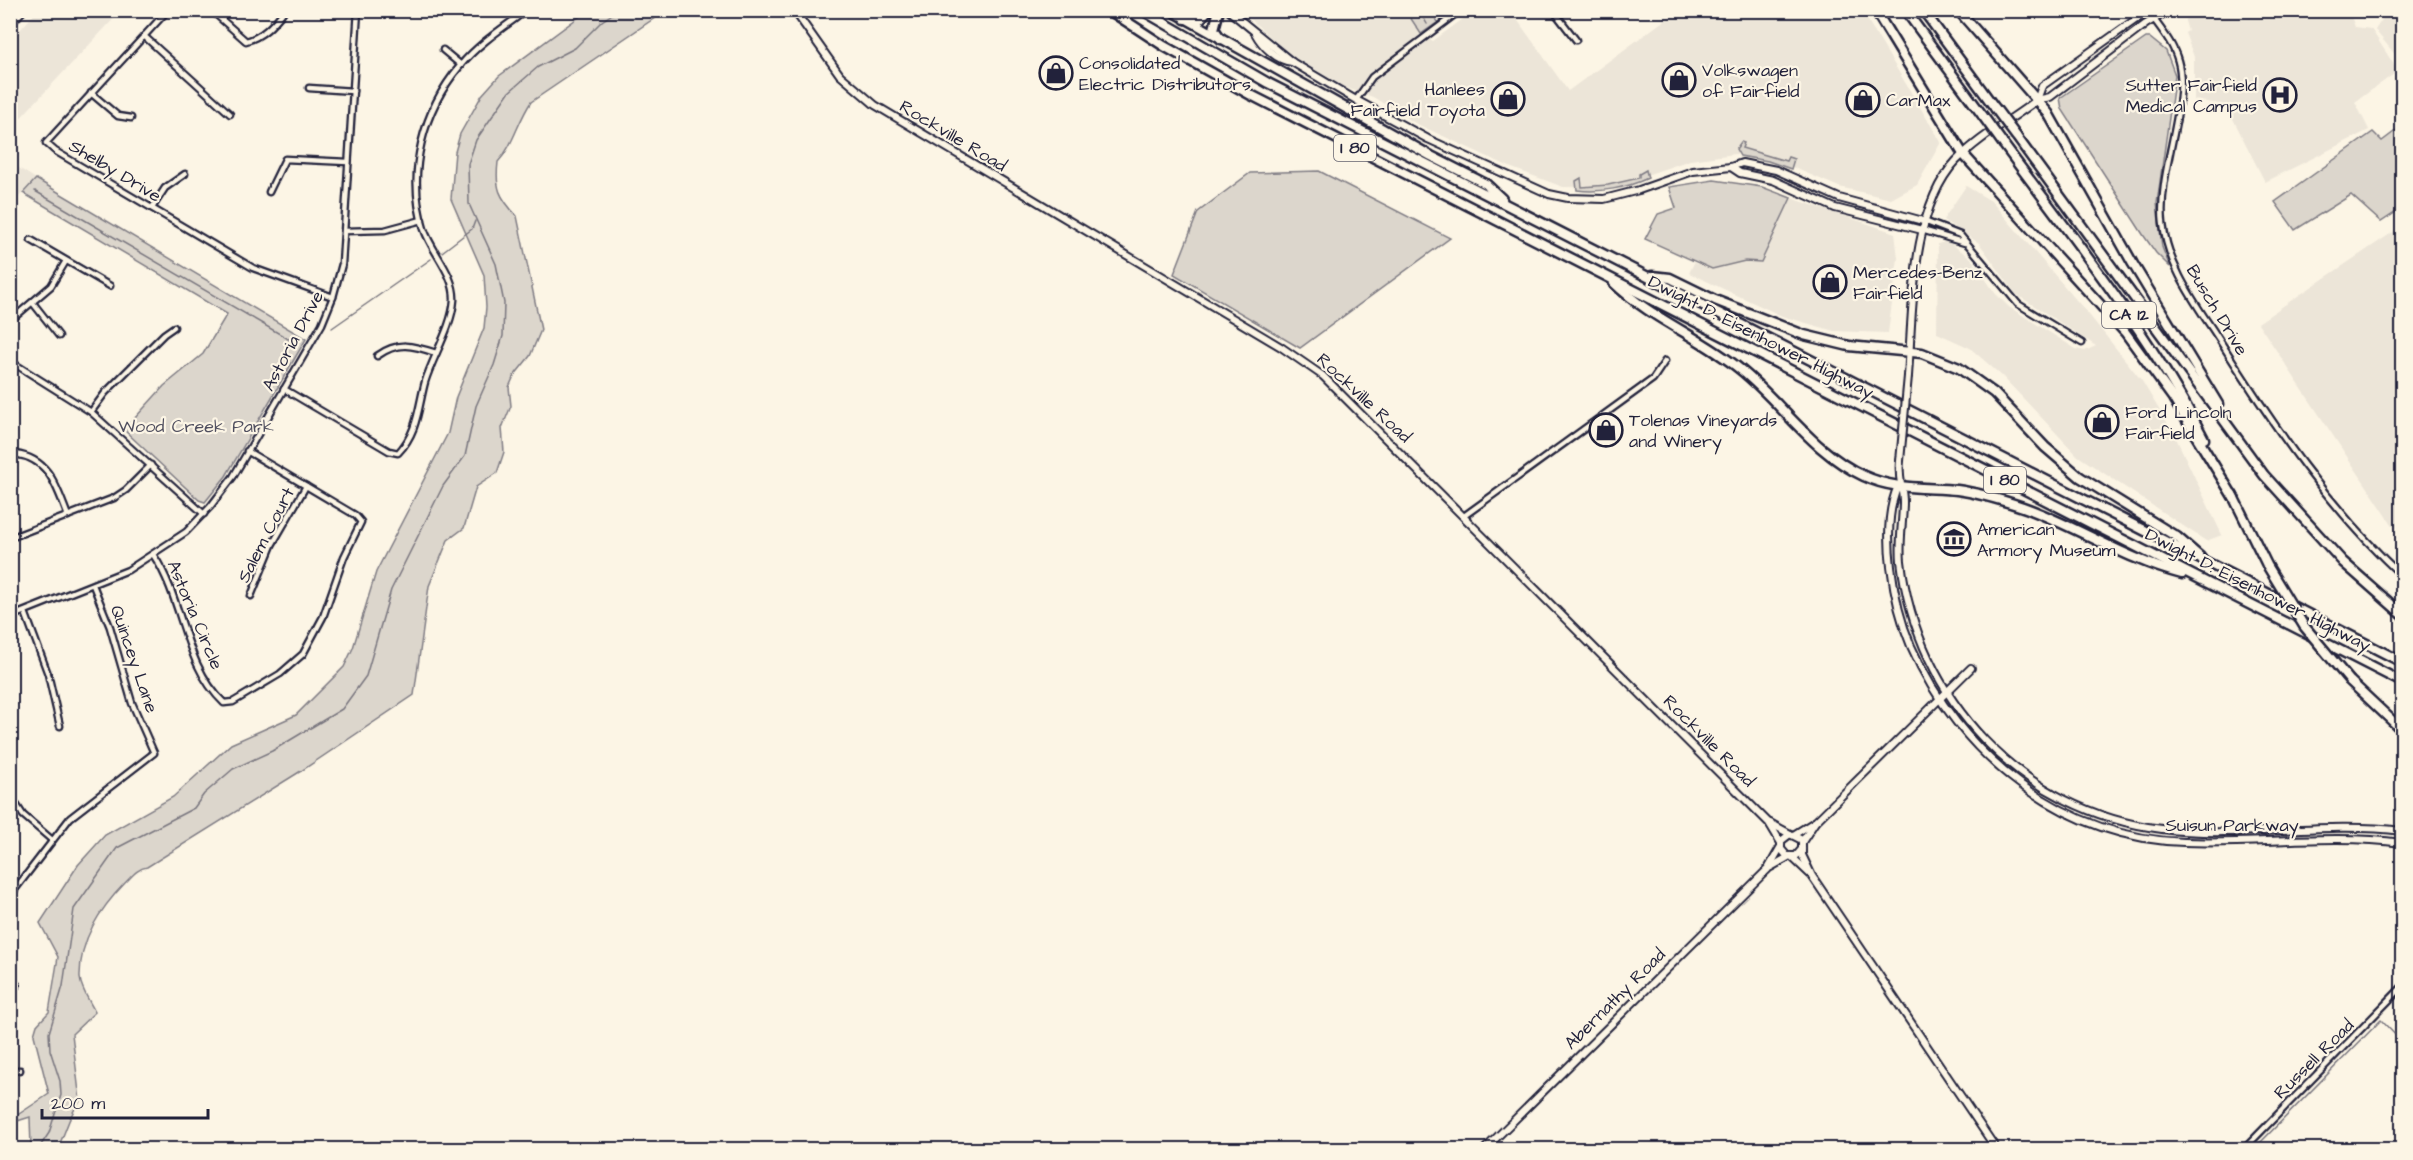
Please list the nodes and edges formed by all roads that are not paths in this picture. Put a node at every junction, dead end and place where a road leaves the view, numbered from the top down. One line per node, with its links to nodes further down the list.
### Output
1 (23, 10): 24 (main road)
2 (168, 10): 25 (street, Shelby Drive)
3 (211, 10): 21 (street)
4 (358, 10): 31 (street, Astoria Drive)
5 (527, 10): 29 (street)
6 (794, 10): 76 (main road, Rockville Road)
7 (1109, 10): 51 (highway, Dwight D. Eisenhower Highway / I 80)
8 (1142, 10): 42 (highway, Dwight D. Eisenhower Highway / I 80)
9 (1171, 10): 22 (highway)
10 (1208, 10): 22 (highway)
11 (1219, 10): 27 (highway)
12 (1228, 10): 33 (main road)
13 (1461, 10): 33 (street)
14 (1553, 10): 26 (street)
15 (1875, 10): 37 (highway)
16 (1905, 10): 73 (highway, CA 12, bridge)
17 (1923, 10): 70 (highway, CA 12, bridge)
18 (1958, 10): 34 (highway)
19 (2170, 10): 23 (main road)
20 (2149, 11): 23 (street, Busch Drive); 34 (main road)
21 (283, 12)
22 (1183, 18): 27 (highway)
23 (2154, 20): 34 (main road); 80 (street, Busch Drive)
24 (11, 24)
25 (144, 36): 32 (street, Shelby Drive); 35 (street)
26 (1576, 40)
27 (1223, 42): 42 (highway)
28 (443, 50): 29 (street)
29 (461, 65): 44 (street)
30 (309, 88): 31 (street)
31 (353, 91): 38 (street, Astoria Drive)
32 (91, 93): 36 (street); 43 (street, Shelby Drive)
33 (1356, 100): 39 (main road)
34 (2037, 100): 37 (main road, Suisun Parkway); 70 (highway)
35 (230, 114)
36 (131, 118)
37 (1963, 154): 45 (main road, Suisun Parkway); 73 (highway)
38 (348, 162): 41 (street); 47 (street, Astoria Drive)
39 (1731, 167): 45 (main road); 46 (main road)
40 (184, 174): 43 (street)
41 (269, 192)
42 (1506, 204): 52 (highway, Dwight D. Eisenhower Highway / I 80)
43 (152, 208): 54 (street, Shelby Drive)
44 (422, 220): 47 (street); 60 (street)
45 (1923, 221): 46 (main road, Suisun Parkway); 49 (street)
46 (1922, 230): 49 (street); 61 (main road, Suisun Parkway)
47 (345, 231): 54 (street, Astoria Drive)
48 (31, 240): 50 (street)
49 (1965, 243): 59 (street)
50 (66, 261): 53 (street); 55 (street)
51 (1607, 276): 72 (highway); 81 (highway, Dwight D. Eisenhower Highway / I 80)
52 (1648, 276): 61 (highway); 79 (highway, Dwight D. Eisenhower Highway / I 80)
53 (110, 286)
54 (333, 297): 65 (street, Astoria Drive)
55 (33, 303): 56 (street); 58 (street)
56 (10, 321)
57 (174, 327): 66 (street)
58 (59, 336)
59 (2082, 343)
60 (436, 352): 62 (street); 65 (street)
61 (1909, 352): 72 (main road, Suisun Parkway, bridge); 79 (highway)
62 (376, 356)
63 (10, 361): 66 (street)
64 (1665, 361): 76 (street)
65 (284, 389): 67 (street, Astoria Drive)
66 (91, 412): 69 (street)
67 (247, 451): 71 (street, Astoria Circle); 74 (street, Astoria Drive)
68 (15, 454): 75 (street)
69 (152, 465): 74 (street); 75 (street)
70 (2264, 475): 85 (highway, CA 12)
71 (306, 486): 78 (street, Astoria Circle); 83 (street, Salem Court)
72 (1899, 486): 81 (highway); 90 (main road, Suisun Parkway); 91 (main road, Suisun Parkway)
73 (2234, 498): 93 (highway, CA 12, bridge)
74 (204, 514): 78 (street, Astoria Drive)
75 (68, 516): 77 (street)
76 (1464, 516): 96 (main road, Rockville Road)
77 (10, 538)
78 (154, 556): 82 (street, Astoria Drive)
79 (2205, 562): 87 (highway, Dwight D. Eisenhower Highway / I 80)
80 (2403, 576)
81 (2196, 577): 89 (highway, Dwight D. Eisenhower Highway / I 80)
82 (93, 585): 84 (street, Astoria Drive); 99 (street, Quincey Lane)
83 (251, 596)
84 (25, 612): 86 (street, Astoria Drive); 92 (street)
85 (2403, 614)
86 (10, 617)
87 (2403, 662)
88 (1971, 668): 90 (main road)
89 (2403, 682)
90 (1946, 692): 91 (main road); 97 (main road, Suisun Parkway)
91 (1939, 700): 95 (main road); 100 (main road, Suisun Parkway)
92 (60, 726)
93 (2403, 730)
94 (10, 795): 99 (street)
95 (1816, 821): 98 (main road); 102 (main road)
96 (1769, 823): 98 (main road, Rockville Road); 101 (main road, Rockville Road)
97 (2403, 831)
98 (1792, 834): 101 (main road); 102 (main road)
99 (51, 840): 106 (street, Quincey Lane)
100 (2403, 843)
101 (1781, 845): 103 (main road); 104 (main road, Abernathy Road)
102 (1803, 845): 103 (main road); 105 (main road)
103 (1791, 856): 104 (main road, Abernathy Road); 105 (main road)
104 (1768, 869): 112 (main road, Abernathy Road)
105 (1812, 876): 113 (main road)
106 (10, 896)
107 (17, 985): 109 (street)
108 (2403, 987): 114 (street, Russell Road)
109 (10, 991)
110 (10, 1070): 111 (street)
111 (20, 1070)
112 (1484, 1149)
113 (1997, 1149)
114 (2243, 1149)

